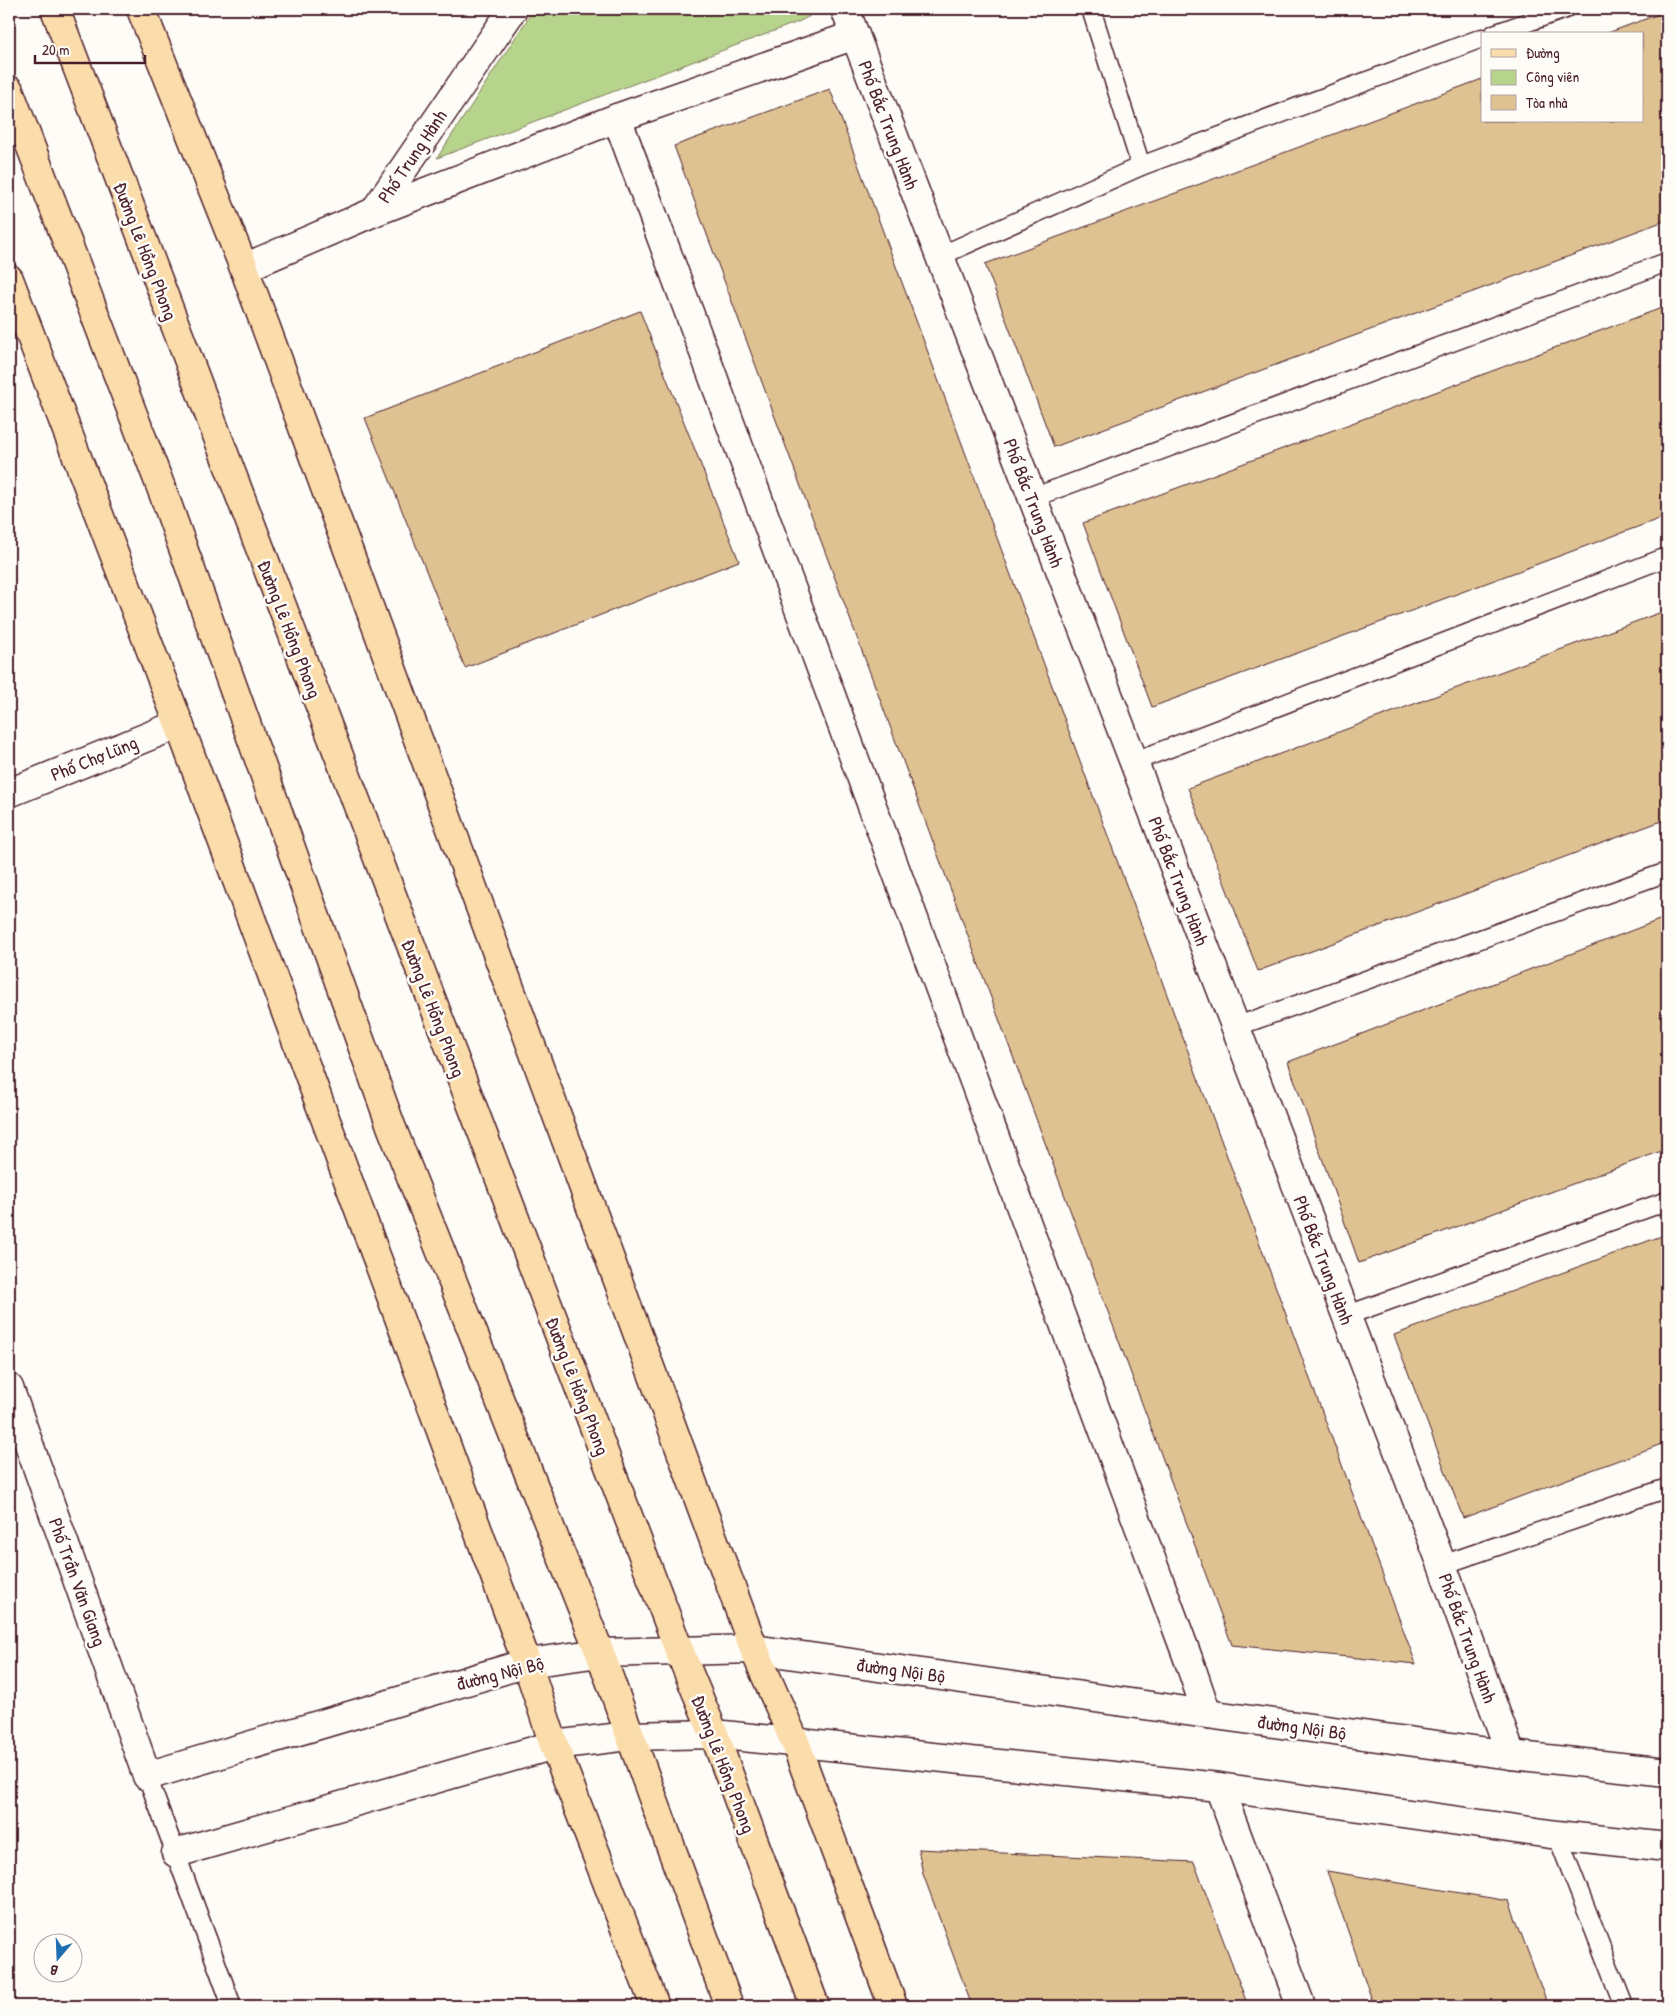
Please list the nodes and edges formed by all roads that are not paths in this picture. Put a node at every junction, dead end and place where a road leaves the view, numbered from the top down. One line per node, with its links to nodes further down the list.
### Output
1 (55, 9): 32 (main road, Đường Lê Hồng Phong)
2 (141, 9): 17 (main road)
3 (513, 9): 14 (street, Phố Trung Hành)
4 (845, 9): 9 (street, Phố Bắc Trung Hành)
5 (1091, 9): 13 (lane)
6 (1565, 9): 7 (lane)
7 (1539, 13): 8 (lane)
8 (1498, 32)
9 (854, 35): 12 (street); 15 (street, Phố Bắc Trung Hành)
10 (1481, 38): 13 (lane)
11 (9, 90): 33 (main road)
12 (617, 118): 14 (street); 35 (street)
13 (1141, 166): 15 (lane)
14 (374, 212): 17 (street, Phố Trung Hành)
15 (940, 256): 19 (street, Phố Bắc Trung Hành)
16 (1667, 262): 19 (lane)
17 (244, 268): 31 (main road)
18 (9, 279): 21 (main road)
19 (1032, 498): 22 (street, Phố Bắc Trung Hành)
20 (1667, 557): 22 (lane)
21 (179, 724): 23 (street, Phố Chợ Lũng); 34 (main road)
22 (1133, 762): 25 (street, Phố Bắc Trung Hành)
23 (9, 793)
24 (1667, 872): 25 (lane)
25 (1235, 1027): 27 (street, Phố Bắc Trung Hành)
26 (1667, 1200): 27 (lane)
27 (1346, 1316): 30 (street, Phố Bắc Trung Hành)
28 (9, 1388): 42 (street, Phố Trần Văn Giang)
29 (1667, 1488): 30 (lane)
30 (1442, 1565): 40 (street, Phố Bắc Trung Hành)
31 (754, 1648): 32 (street, đường Nội Bộ); 35 (street, đường Nội Bộ); 38 (main road)
32 (679, 1650): 33 (street, đường Nội Bộ); 36 (main road, Đường Lê Hồng Phong)
33 (600, 1653): 34 (street, đường Nội Bộ); 37 (main road)
34 (527, 1663): 39 (main road); 42 (street, đường Nội Bộ)
35 (1207, 1714): 40 (street, đường Nội Bộ)
36 (714, 1734): 37 (street); 38 (street); 50 (main road, Đường Lê Hồng Phong)
37 (629, 1736): 39 (street); 49 (main road)
38 (795, 1742): 43 (street); 51 (main road)
39 (554, 1745): 46 (street); 48 (main road)
40 (1511, 1755): 41 (street, đường Nội Bộ)
41 (1667, 1772)
42 (147, 1776): 46 (lane)
43 (1219, 1788): 44 (street); 52 (street)
44 (1557, 1835): 45 (street); 53 (lane)
45 (1667, 1847)
46 (176, 1854): 47 (lane)
47 (232, 2006)
48 (655, 2006)
49 (729, 2006)
50 (815, 2006)
51 (894, 2006)
52 (1301, 2006)
53 (1624, 2006)

